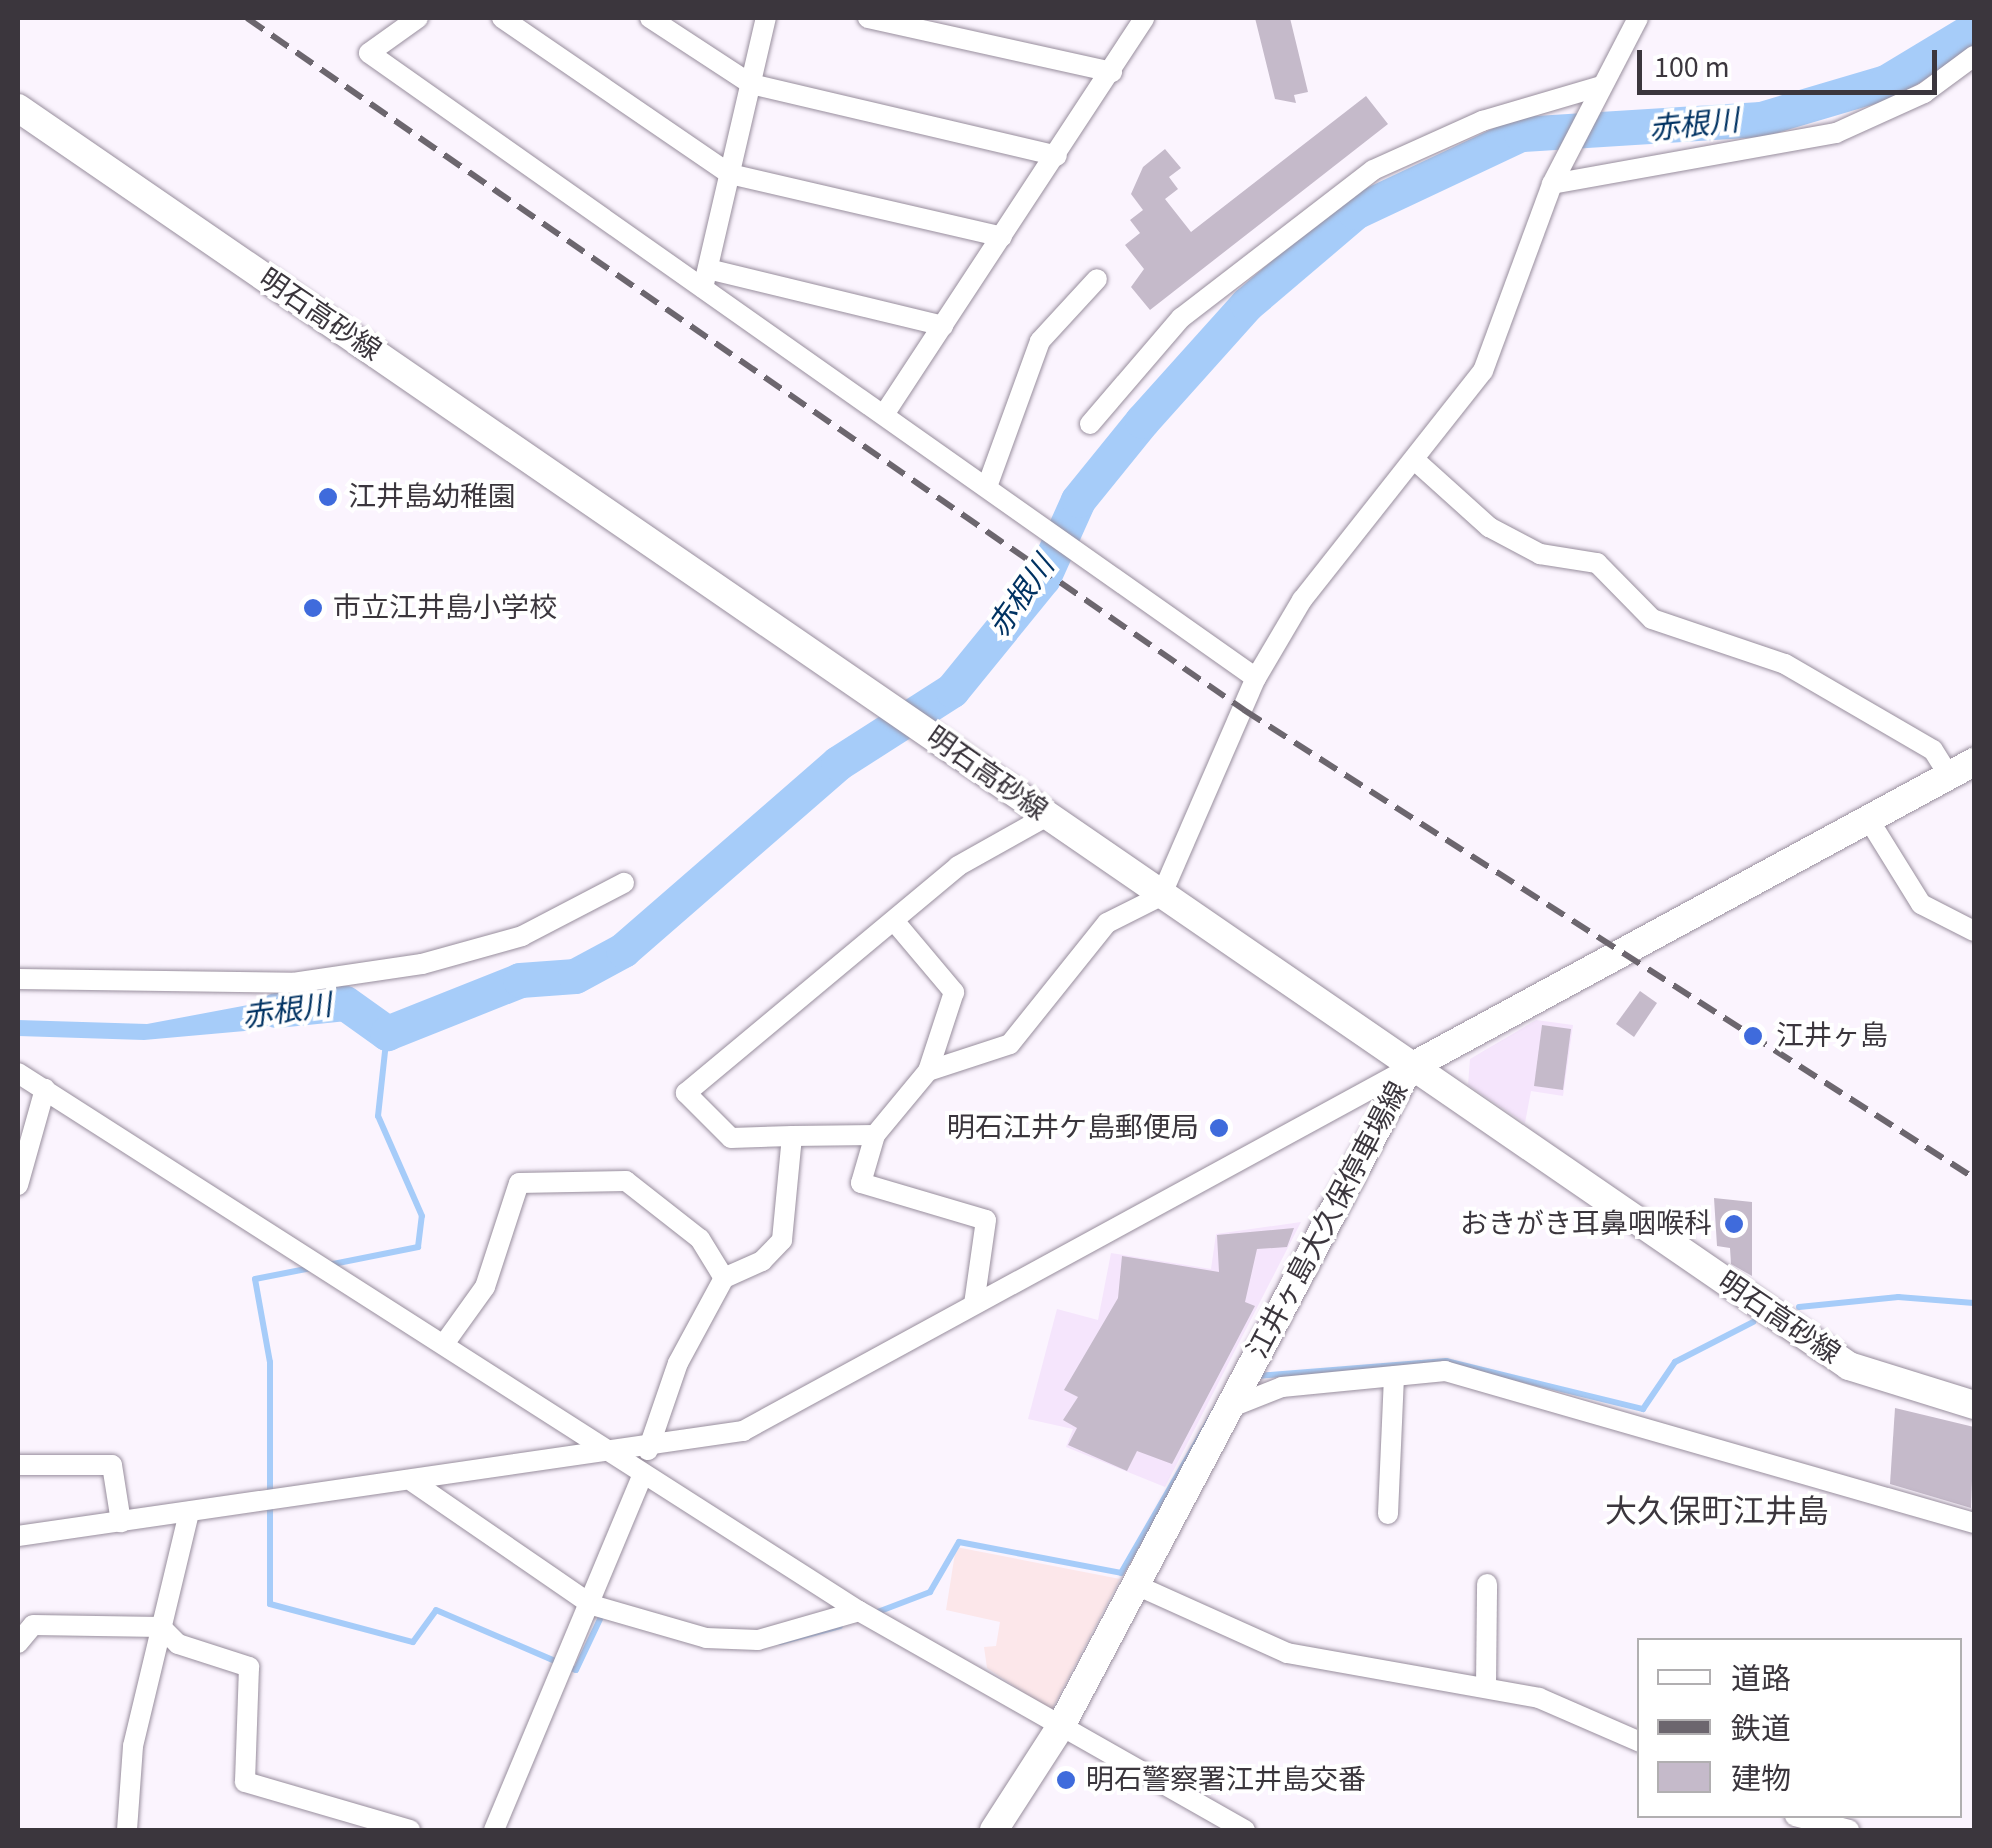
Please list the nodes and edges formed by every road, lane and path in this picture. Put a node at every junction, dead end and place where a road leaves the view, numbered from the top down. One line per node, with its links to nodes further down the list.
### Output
1 (418, 18): 17 (street)
2 (502, 18): 14 (street)
3 (650, 18): 10 (street)
4 (766, 18): 10 (street)
5 (868, 18): 9 (street)
6 (1144, 18): 9 (street)
7 (1638, 18): 11 (street)
8 (1974, 56): 15 (street)
9 (1112, 72): 13 (street)
10 (751, 84): 13 (street); 14 (street)
11 (1601, 86): 15 (street); 21 (street)
12 (18, 108): 27 (main road, 明石高砂線)
13 (1057, 156): 16 (street)
14 (730, 174): 16 (street); 17 (street)
15 (1552, 184): 22 (street)
16 (1002, 237): 19 (street)
17 (705, 278): 19 (street); 20 (street)
18 (1097, 279): 23 (street)
19 (943, 326): 20 (street)
20 (885, 413): 23 (street)
21 (1090, 424)
22 (1418, 463): 24 (street); 26 (street)
23 (988, 484): 24 (street)
24 (1256, 678): 30 (street)
25 (1974, 762): 26 (main road, 江井ヶ島大久保停車場線)
26 (1949, 776): 28 (main road, 江井ヶ島大久保停車場線)
27 (1047, 816): 30 (main road, 明石高砂線); 31 (street)
28 (1869, 820): 32 (street); 34 (main road, 江井ヶ島大久保停車場線)
29 (624, 883): 33 (street)
30 (1161, 896): 34 (main road, 明石高砂線); 35 (street)
31 (895, 922): 35 (street); 39 (street)
32 (1974, 931)
33 (18, 980)
34 (1409, 1068): 42 (street); 45 (main road, 明石高砂線); 46 (main road, 江井ヶ島大久保停車場線)
35 (928, 1071): 38 (street)
36 (18, 1073): 37 (street)
37 (45, 1089): 40 (street); 43 (street)
38 (876, 1135): 39 (street); 42 (street)
39 (792, 1136): 41 (street)
40 (19, 1188)
41 (724, 1278): 43 (street); 47 (street)
42 (974, 1304): 47 (street)
43 (444, 1344): 48 (street)
44 (1394, 1376): 46 (street); 53 (street); 55 (street)
45 (1974, 1405)
46 (1229, 1408): 58 (main road, 江井ヶ島大久保停車場線)
47 (648, 1450): 48 (street)
48 (614, 1454): 50 (street); 51 (street)
49 (18, 1465): 54 (street)
50 (642, 1476): 59 (street); 60 (street)
51 (413, 1482): 52 (street); 59 (street)
52 (188, 1512): 54 (street); 61 (street)
53 (1388, 1514)
54 (121, 1522): 56 (street)
55 (1974, 1523)
56 (18, 1536)
57 (1486, 1584): 63 (street)
58 (1136, 1585): 63 (street); 64 (main road, 江井ヶ島大久保停車場線)
59 (592, 1606): 60 (street); 69 (street)
60 (859, 1611): 64 (street)
61 (161, 1627): 62 (street); 67 (street); 68 (street)
62 (18, 1643)
63 (1486, 1686): 65 (street)
64 (1061, 1726): 70 (main road, 江井ヶ島大久保停車場線); 71 (street)
65 (1637, 1741)
66 (1803, 1818): 72 (street)
67 (127, 1830)
68 (410, 1830)
69 (496, 1830)
70 (994, 1830)
71 (1245, 1830)
72 (1849, 1830)

